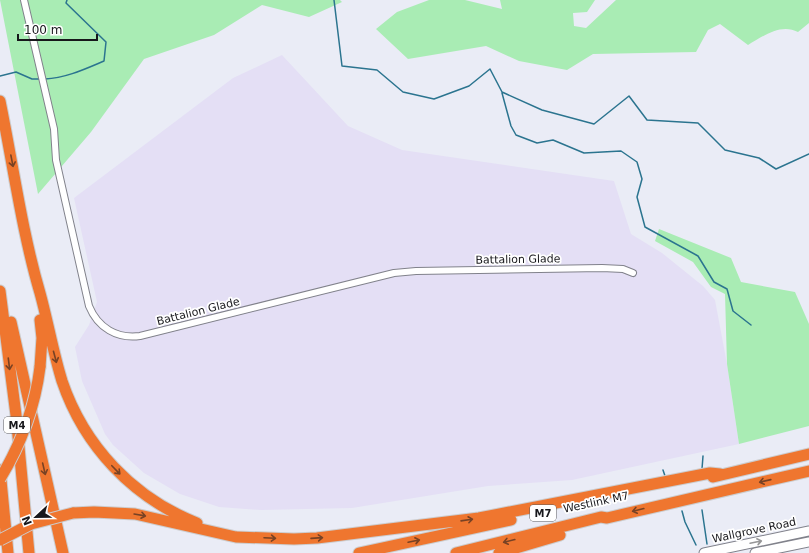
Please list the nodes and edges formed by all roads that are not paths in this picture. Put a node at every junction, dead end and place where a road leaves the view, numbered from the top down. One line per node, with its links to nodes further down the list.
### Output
1 (24, 0): 3 (street, Battalion Glade)
2 (0, 101): 4 (highway, one-way to 4)
3 (633, 273)
4 (37, 286): 10 (highway, bridge); 13 (highway, one-way to 13)
5 (0, 294): 19 (highway, M4, one-way to 19); 20 (highway, one-way to 20)
6 (809, 454): 9 (highway, Westlink M7 / M7)
7 (0, 470): 18 (highway)
8 (809, 471): 11 (highway, Westlink M7 / M7, one-way to 11)
9 (720, 474): 13 (highway, one-way to 9); 21 (highway, Westlink M7 / M7, one-way to 9)
10 (0, 479)
11 (607, 518): 22 (highway, Westlink M7 / M7, one-way to 22); 23 (highway)
12 (809, 531): 17 (main road, Wallgrove Road, one-way to 12)
13 (246, 537): 14 (highway, one-way to 13, bridge)
14 (0, 540)
15 (809, 542): 16 (main road, Wallgrove Road)
16 (789, 546): 25 (main road, Wallgrove Road); 26 (main road)
17 (718, 552): 24 (main road, Wallgrove Road)
18 (8, 553)
19 (29, 553)
20 (63, 553)
21 (359, 553)
22 (456, 553)
23 (499, 553)
24 (704, 553)
25 (755, 553)
26 (768, 553)

